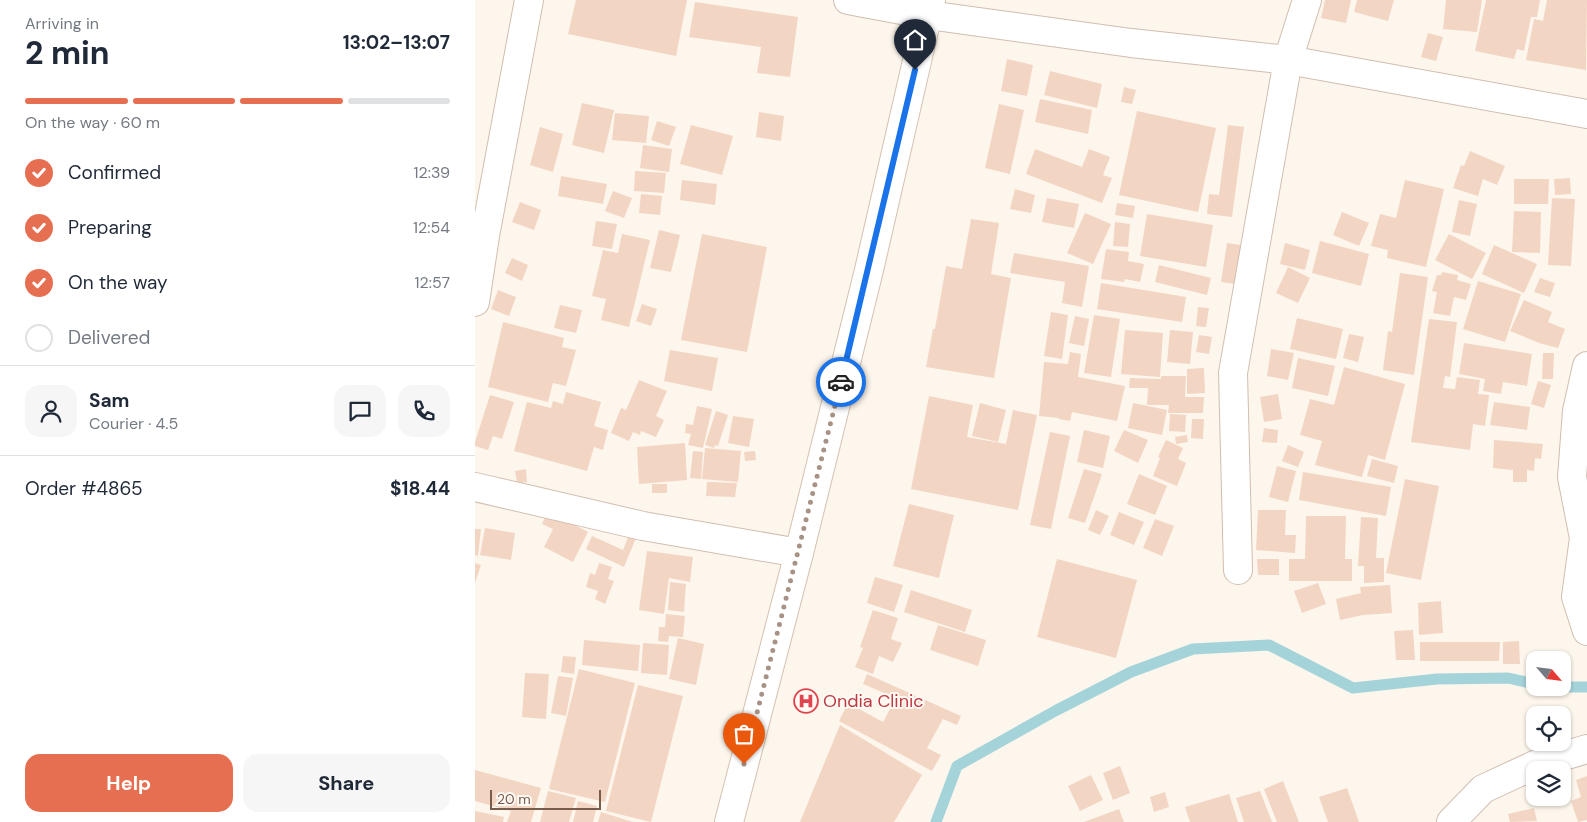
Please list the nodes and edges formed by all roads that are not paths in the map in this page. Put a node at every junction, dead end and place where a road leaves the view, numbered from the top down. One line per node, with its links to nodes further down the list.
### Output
1 (529, 0): 7 (street)
2 (848, 0): 4 (street)
3 (1307, 0): 5 (street)
4 (929, 8): 5 (street); 10 (street)
5 (1288, 60): 6 (street); 11 (street)
6 (1587, 114)
7 (475, 302)
8 (1587, 366): 12 (street)
9 (475, 487): 10 (street)
10 (799, 553): 14 (street)
11 (1238, 570)
12 (1587, 631)
13 (1587, 749): 15 (street)
14 (729, 822)
15 (1451, 822)

